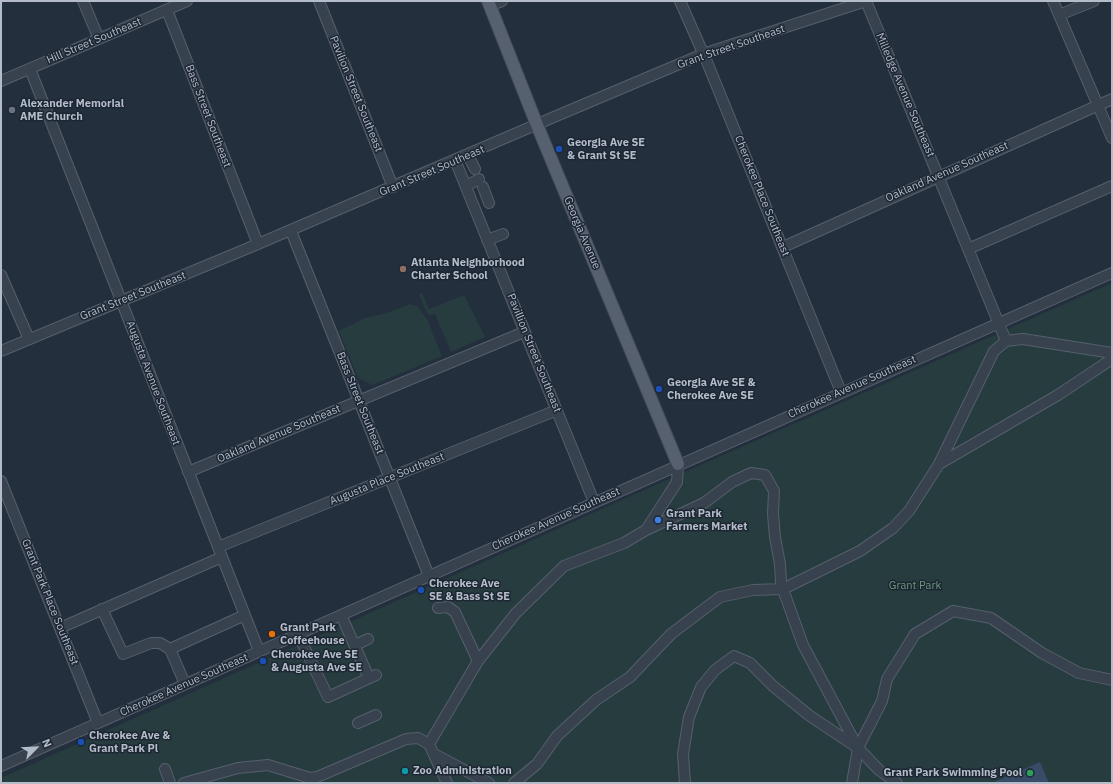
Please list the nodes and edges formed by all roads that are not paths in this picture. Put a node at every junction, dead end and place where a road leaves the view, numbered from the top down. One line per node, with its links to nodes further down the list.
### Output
1 (83, 1): 12 (street)
2 (187, 1): 10 (street, Hill Street Southeast)
3 (319, 1): 26 (street, Pavilion Street Southeast)
4 (502, 1): 9 (street)
5 (680, 1): 13 (street, Cherokee Place Southeast)
6 (866, 1): 13 (street, Grant Street Southeast); 23 (street, Milledge Avenue Southeast)
7 (1053, 1): 11 (street)
8 (1094, 1): 11 (street)
9 (489, 4): 18 (main road, Georgia Avenue)
10 (167, 10): 12 (street, Hill Street Southeast); 31 (street, Bass Street Southeast)
11 (1059, 15): 17 (street)
12 (99, 39): 14 (street, Hill Street Southeast)
13 (704, 54): 18 (street, Grant Street Southeast); 32 (street, Cherokee Place Southeast)
14 (30, 69): 15 (street, Hill Street Southeast); 38 (street, Augusta Avenue Southeast)
15 (1, 81)
16 (1112, 99): 17 (street, Oakland Avenue Southeast)
17 (1098, 105): 19 (street); 23 (street, Oakland Avenue Southeast)
18 (537, 125): 20 (street, Grant Street Southeast); 49 (main road, Georgia Avenue)
19 (1112, 138)
20 (468, 155): 21 (street, Grant Street Southeast); 22 (street)
21 (455, 160): 24 (street, Pavillion Street Southeast); 26 (street, Grant Street Southeast)
22 (475, 169)
23 (939, 177): 32 (street, Oakland Avenue Southeast); 33 (street, Milledge Avenue Southeast)
24 (466, 186): 27 (street); 30 (street, Pavillion Street Southeast)
25 (1112, 186): 33 (street)
26 (393, 188): 28 (street, Grant Street Southeast)
27 (489, 203)
28 (291, 231): 31 (street, Grant Street Southeast); 47 (street, Bass Street Southeast)
29 (503, 234): 30 (street)
30 (488, 240): 34 (street, Pavillion Street Southeast)
31 (258, 244): 38 (street, Grant Street Southeast)
32 (783, 247): 46 (street, Cherokee Place Southeast)
33 (968, 249): 39 (street, Milledge Avenue Southeast)
34 (497, 264): 35 (street); 40 (street, Pavillion Street Southeast)
35 (487, 268)
36 (1112, 272): 39 (street, Cherokee Avenue Southeast)
37 (1, 275): 41 (street)
38 (121, 301): 41 (street, Grant Street Southeast); 51 (street, Augusta Avenue Southeast)
39 (997, 323): 42 (street, Milledge Avenue Southeast); 46 (street, Cherokee Avenue Southeast)
40 (524, 332): 47 (street, Oakland Avenue Southeast); 48 (street, Pavillion Street Southeast)
41 (29, 339): 43 (street, Grant Street Southeast)
42 (1006, 341): 44 (street); 50 (street)
43 (1, 351)
44 (1112, 352)
45 (1112, 359): 50 (street)
46 (841, 392): 49 (street, Cherokee Avenue Southeast)
47 (359, 401): 51 (street, Oakland Avenue Southeast); 52 (street, Bass Street Southeast)
48 (557, 410): 52 (street, Augusta Place Southeast); 54 (street, Pavillion Street Southeast)
49 (678, 464): 54 (street, Cherokee Avenue Southeast); 55 (street)
50 (939, 464): 58 (street)
51 (188, 472): 56 (street, Augusta Avenue Southeast)
52 (390, 478): 56 (street, Augusta Place Southeast); 57 (street, Bass Street Southeast)
53 (1, 481): 63 (street, Grant Park Place Southeast)
54 (594, 502): 57 (street, Cherokee Avenue Southeast)
55 (646, 530): 58 (street); 69 (street)
56 (220, 552): 60 (street, Augusta Place Southeast); 61 (street, Augusta Avenue Southeast)
57 (429, 576): 62 (street, Cherokee Avenue Southeast)
58 (783, 589): 76 (street); 84 (street)
59 (438, 608): 69 (street)
60 (102, 609): 63 (street, Augusta Place Southeast); 67 (street)
61 (245, 615): 67 (street); 68 (street, Augusta Avenue Southeast)
62 (341, 615): 64 (street, Cherokee Avenue Southeast); 66 (street)
63 (60, 628): 73 (street, Grant Park Place Southeast)
64 (298, 634): 66 (street); 68 (street, Cherokee Avenue Southeast)
65 (368, 639): 66 (street)
66 (355, 645)
67 (170, 649): 71 (street)
68 (259, 651): 71 (street, Cherokee Avenue Southeast)
69 (478, 661): 75 (street)
70 (1112, 680): 76 (street)
71 (186, 684): 73 (street, Cherokee Avenue Southeast)
72 (376, 715): 74 (street)
73 (98, 723): 78 (street, Cherokee Avenue Southeast)
74 (358, 723)
75 (429, 744): 77 (street); 81 (street)
76 (858, 748): 85 (street); 86 (street); 87 (street)
77 (434, 754): 82 (street); 83 (street)
78 (1, 766)
79 (165, 769): 80 (street)
80 (170, 783)
81 (184, 783)
82 (447, 783)
83 (489, 783)
84 (514, 783)
85 (685, 783)
86 (852, 783)
87 (897, 783)

